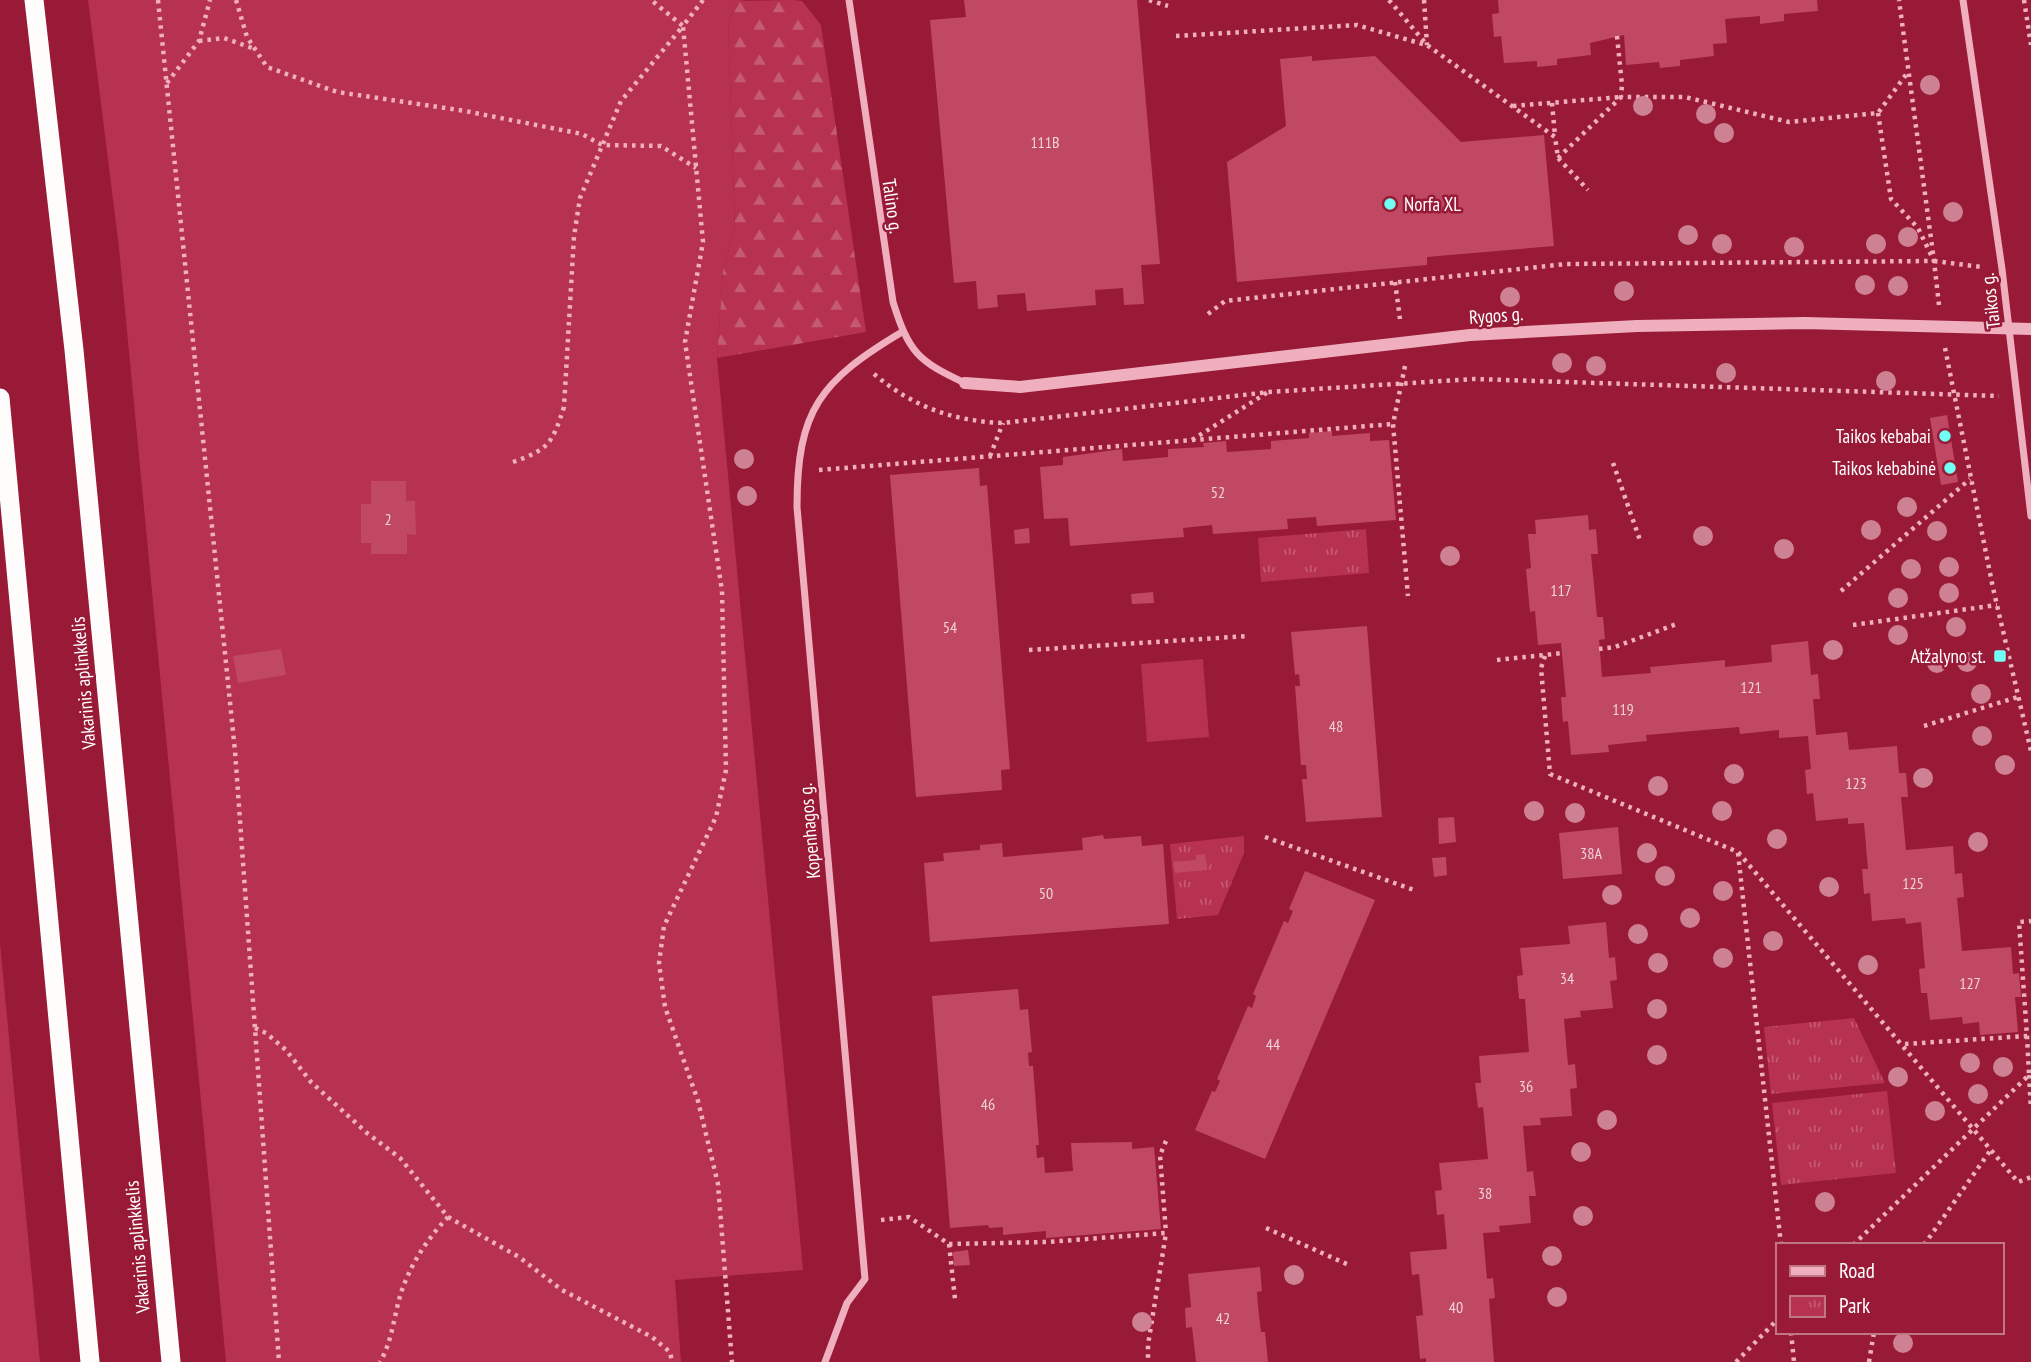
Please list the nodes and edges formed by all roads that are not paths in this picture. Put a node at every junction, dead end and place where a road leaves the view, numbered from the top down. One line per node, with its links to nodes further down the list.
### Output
1 (34, 0): 11 (highway, Vakarinis aplinkkelis)
2 (849, 0): 6 (street, Talino g.)
3 (1963, 0): 4 (street, Taikos g.)
4 (2009, 328): 5 (street, Rygos g.); 7 (street, Rygos g.); 9 (street, Taikos g.)
5 (2031, 329)
6 (902, 332): 7 (street, Talino g.); 12 (street, Kopenhagos g.)
7 (965, 383)
8 (0, 398): 10 (highway)
9 (2031, 516)
10 (90, 1362)
11 (170, 1362)
12 (825, 1362)

